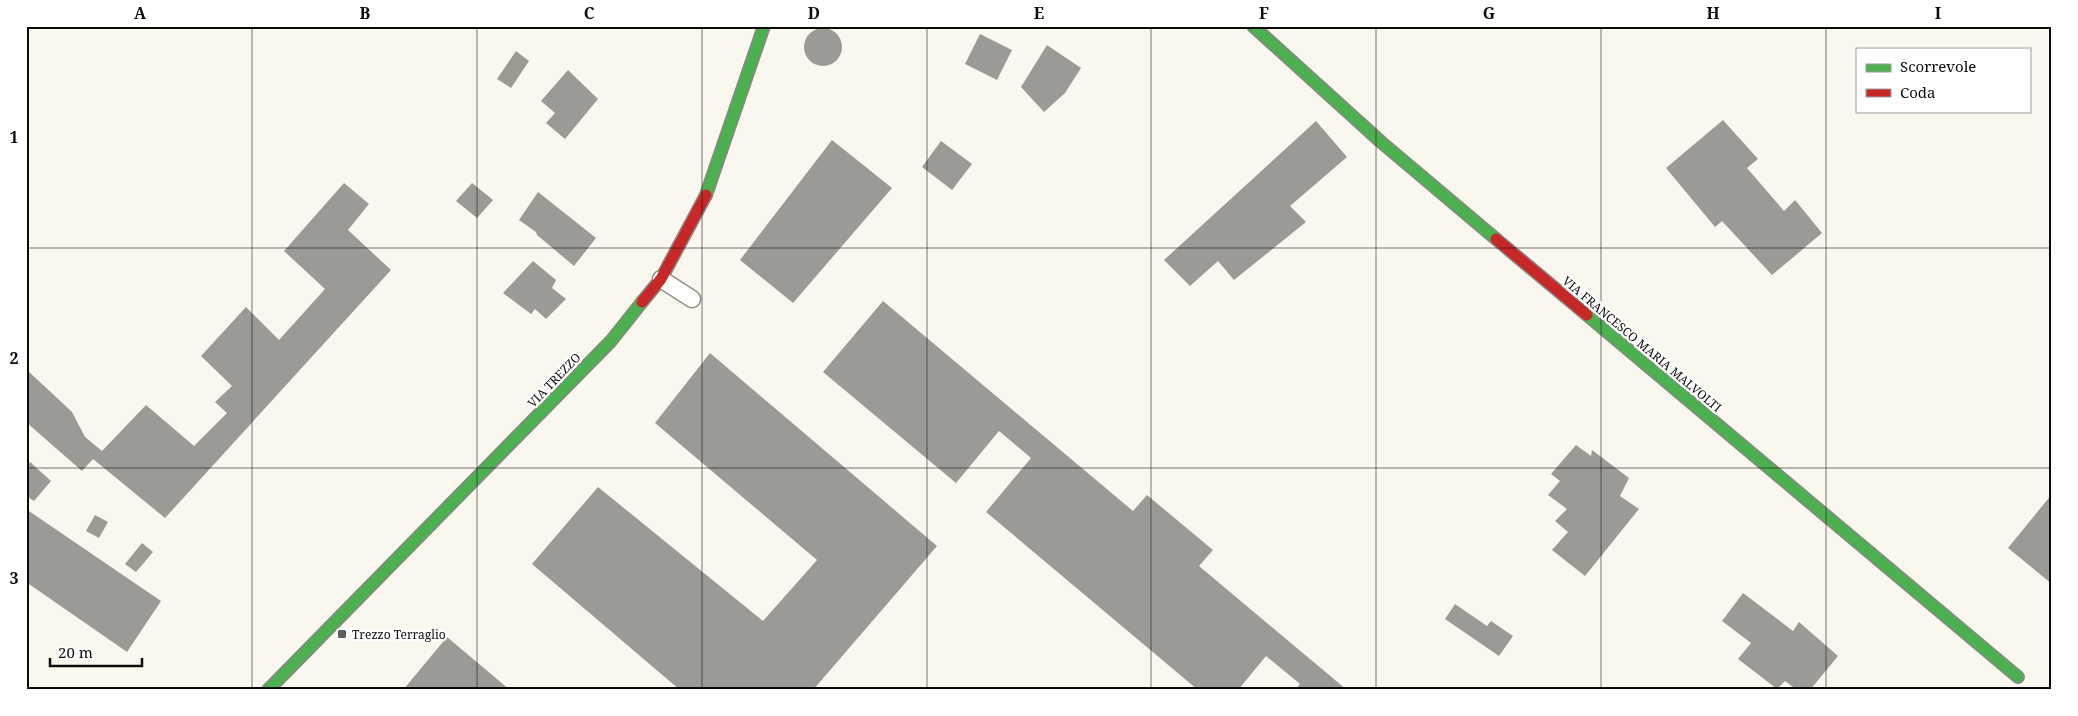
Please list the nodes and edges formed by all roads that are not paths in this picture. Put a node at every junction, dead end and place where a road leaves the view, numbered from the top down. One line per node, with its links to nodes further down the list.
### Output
1 (764, 26): 3 (street, VIA TREZZO)
2 (1253, 26): 5 (street, VIA FRANCESCO MARIA MALVOLTI)
3 (661, 279): 4 (lane); 6 (street, VIA TREZZO)
4 (692, 299)
5 (2018, 677)
6 (268, 690)

